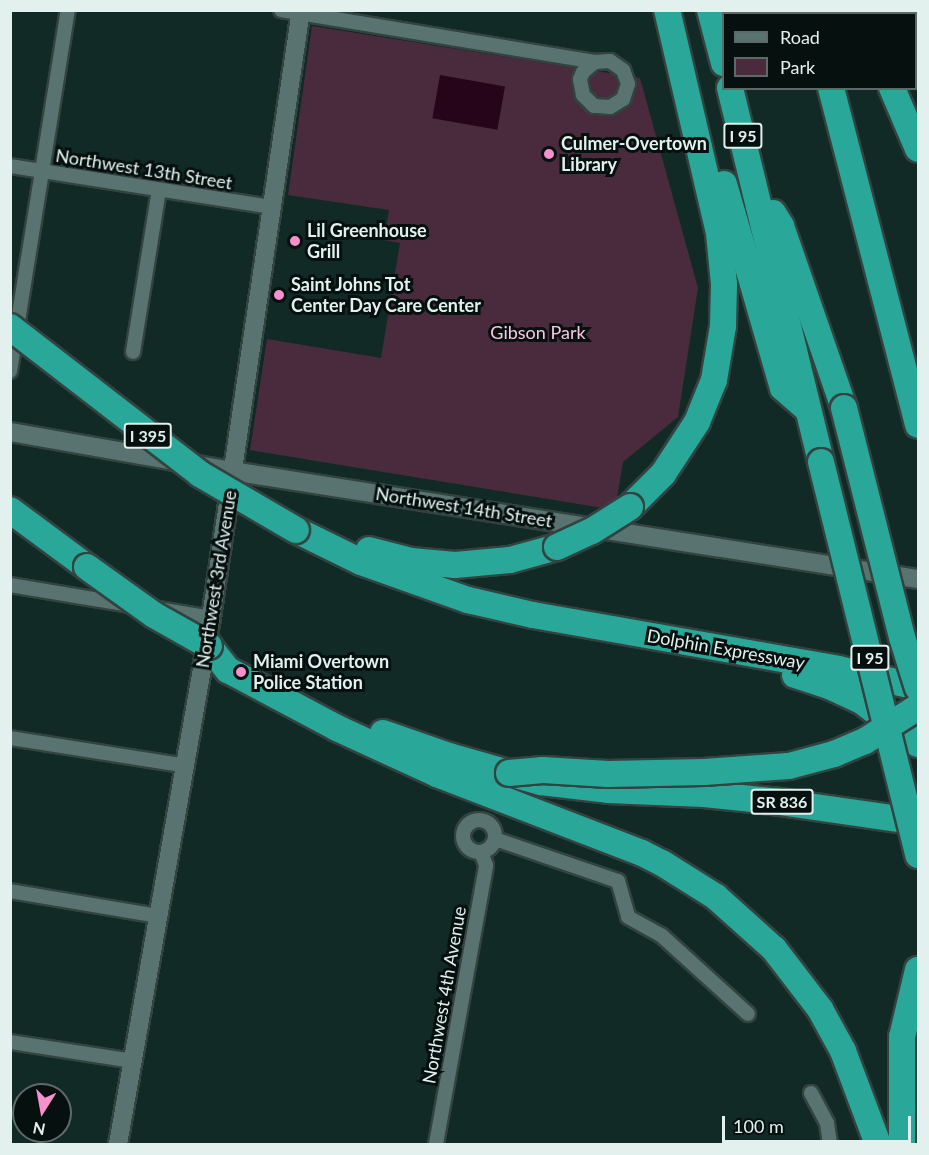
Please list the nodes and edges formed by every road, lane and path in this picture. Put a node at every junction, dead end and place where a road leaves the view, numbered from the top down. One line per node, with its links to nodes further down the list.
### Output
1 (68, 10): 15 (street)
2 (281, 10): 6 (street)
3 (667, 10): 27 (highway, bridge)
4 (683, 10): 22 (highway)
5 (710, 10): 7 (highway)
6 (301, 12): 8 (street); 18 (street, Northwest 3rd Avenue)
7 (722, 59)
8 (596, 62)
9 (731, 90): 16 (highway, I 95)
10 (832, 90): 23 (highway)
11 (903, 90): 12 (highway)
12 (912, 119): 13 (highway)
13 (918, 149)
14 (10, 166): 15 (street, Northwest 13th Street)
15 (42, 171): 17 (street, Northwest 13th Street); 21 (street)
16 (755, 184): 22 (highway, I 95); 33 (highway, bridge)
17 (159, 190): 18 (street, Northwest 13th Street); 20 (street)
18 (272, 207): 25 (street, Northwest 3rd Avenue)
19 (10, 327): 27 (highway, I 395, bridge)
20 (133, 352)
21 (10, 371)
22 (807, 413): 42 (highway, I 95, bridge)
23 (918, 425)
24 (10, 432): 25 (street, Northwest 14th Street)
25 (232, 470): 28 (street, Northwest 14th Street); 31 (street, Northwest 3rd Avenue)
26 (10, 510): 32 (highway, bridge)
27 (343, 547): 30 (highway, I 395)
28 (917, 579)
29 (10, 585): 31 (street)
30 (533, 615): 33 (highway, Dolphin Expressway); 36 (highway)
31 (211, 618): 37 (street, Northwest 3rd Avenue)
32 (209, 646): 38 (highway); 53 (highway)
33 (918, 688)
34 (918, 706): 38 (highway, bridge)
35 (10, 738): 37 (street)
36 (918, 744)
37 (186, 766): 44 (street, Northwest 3rd Avenue)
38 (509, 773): 39 (highway, SR 836, bridge)
39 (918, 822)
40 (495, 839): 41 (street); 41 (street); 46 (street)
41 (481, 852): 51 (street, Northwest 4th Avenue)
42 (918, 855)
43 (10, 891): 44 (street)
44 (158, 916): 48 (street, Northwest 3rd Avenue)
45 (918, 970): 54 (highway)
46 (748, 1014)
47 (10, 1042): 48 (street)
48 (133, 1061): 50 (street, Northwest 3rd Avenue)
49 (811, 1093): 52 (street)
50 (118, 1144)
51 (436, 1144)
52 (830, 1144)
53 (879, 1144)
54 (902, 1144)

